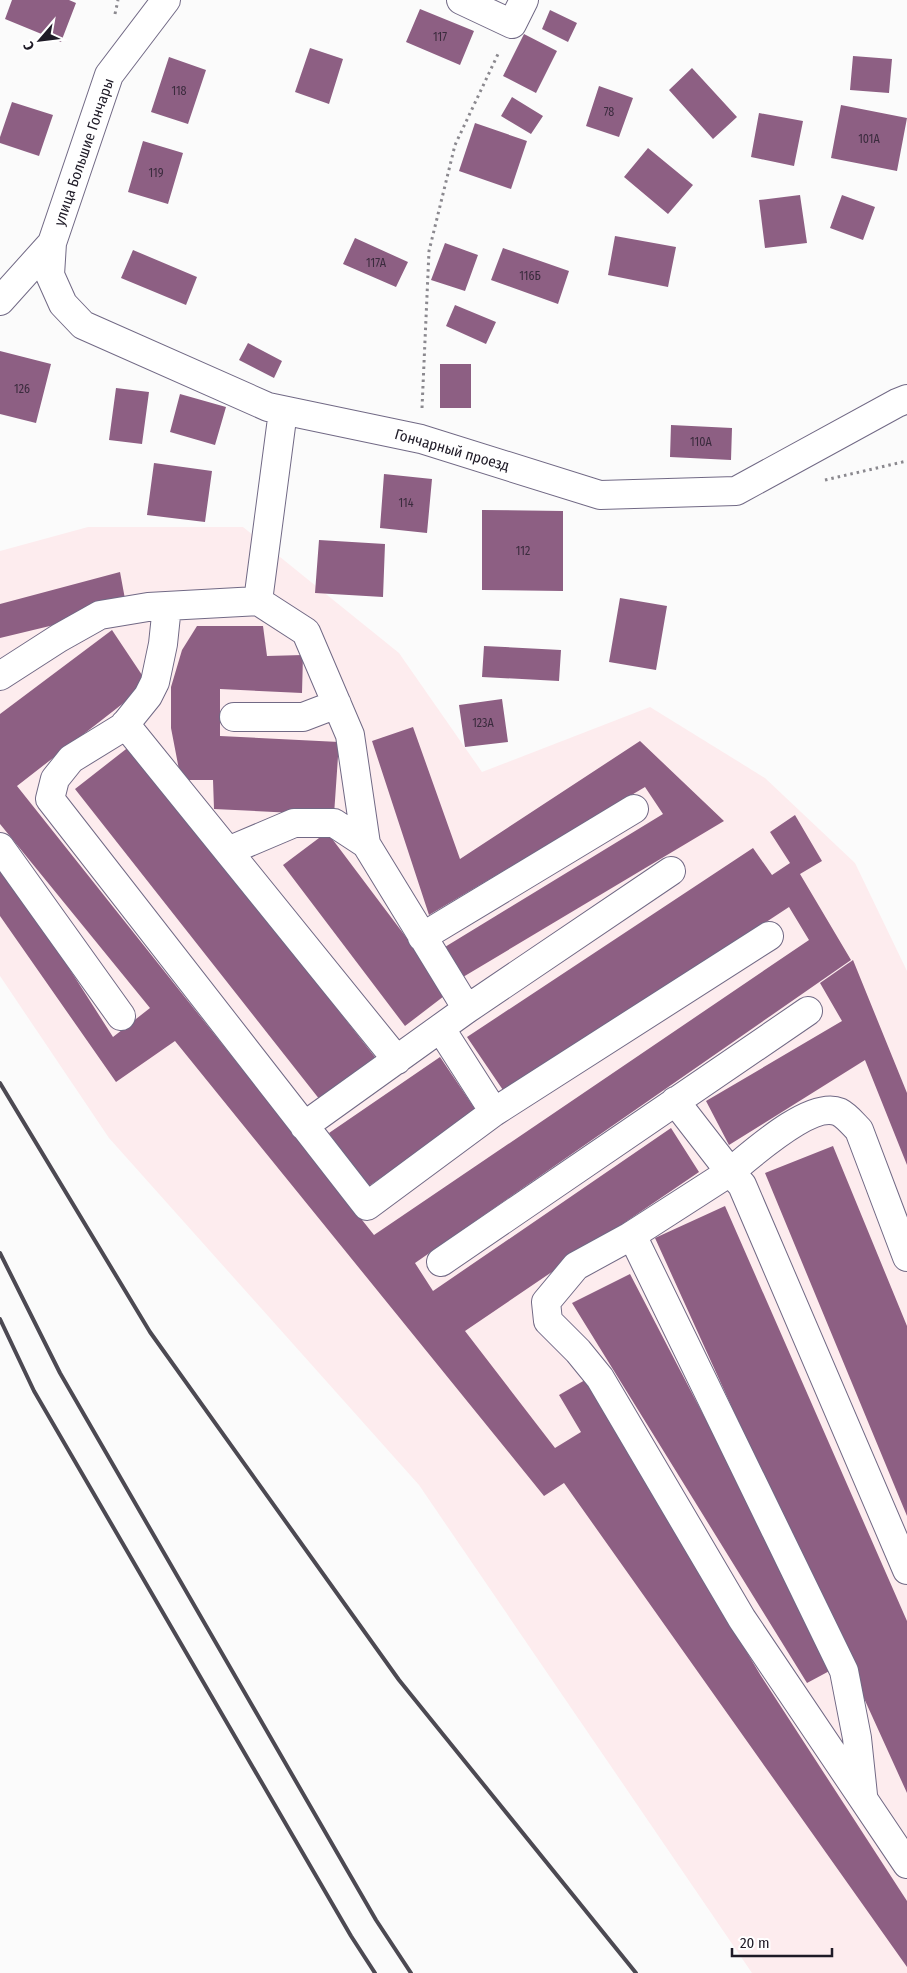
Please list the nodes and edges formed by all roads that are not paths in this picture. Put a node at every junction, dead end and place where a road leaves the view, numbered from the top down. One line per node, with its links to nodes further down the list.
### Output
1 (166, 0): 4 (street, улица Большие Гончары)
2 (461, 0): 3 (street)
3 (524, 0)
4 (52, 243): 5 (street, улица Большие Гончары); 7 (street, Гончарный проезд)
5 (0, 301)
6 (907, 399): 7 (street, Гончарный проезд)
7 (283, 411): 8 (street)
8 (258, 600): 9 (street); 11 (street)
9 (167, 606): 10 (street); 13 (street)
10 (0, 676)
11 (337, 704): 12 (street); 15 (street)
12 (234, 717)
13 (125, 724): 17 (street); 28 (street)
14 (634, 809): 19 (street)
15 (366, 844): 17 (street); 19 (street)
16 (0, 847): 23 (street)
17 (228, 851): 25 (street)
18 (671, 871): 21 (street)
19 (422, 936): 21 (street)
20 (769, 936): 27 (street)
21 (467, 1009): 24 (street)
22 (808, 1011): 26 (street)
23 (121, 1016)
24 (441, 1028): 25 (street); 27 (street)
25 (397, 1060): 28 (street)
26 (675, 1101): 29 (street); 32 (street)
27 (494, 1112): 28 (street)
28 (304, 1126)
29 (730, 1172): 30 (street); 31 (street); 33 (street)
30 (632, 1235): 34 (street); 34 (street)
31 (907, 1257)
32 (441, 1262)
33 (907, 1570)
34 (863, 1799): 35 (street)
35 (907, 1864)

